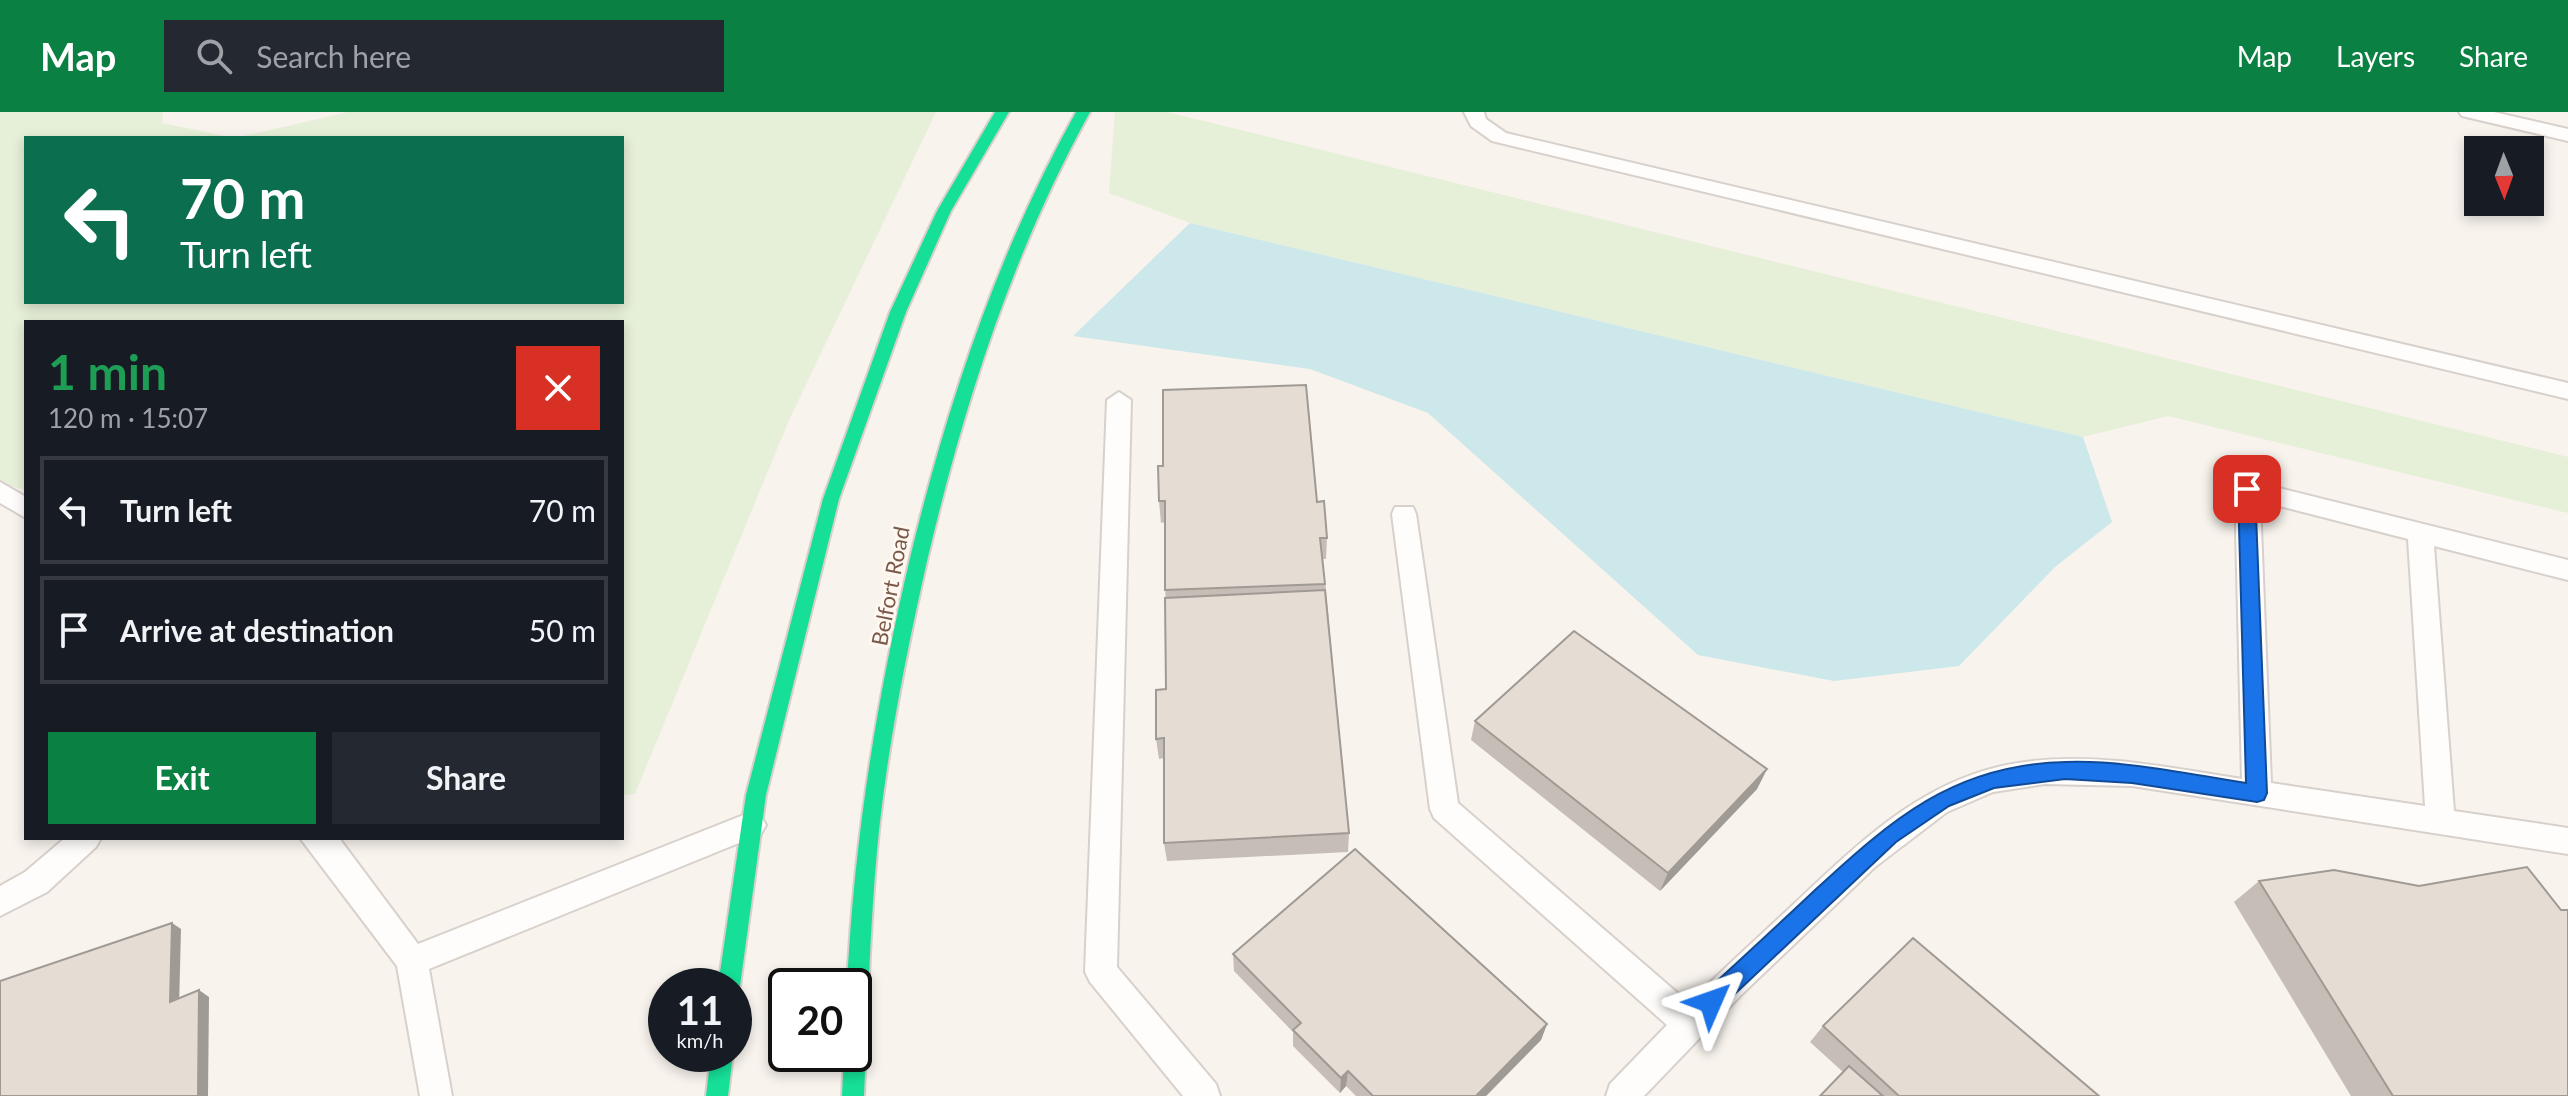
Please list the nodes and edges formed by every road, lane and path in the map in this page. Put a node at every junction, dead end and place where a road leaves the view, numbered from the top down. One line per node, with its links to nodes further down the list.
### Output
1 (1002, 112): 15 (street)
2 (1083, 112): 26 (street, Belfort Road)
3 (1474, 112): 6 (lane)
4 (2469, 112): 5 (lane)
5 (2568, 135)
6 (2568, 391)
7 (1119, 400): 27 (lane)
8 (0, 491): 9 (lane)
9 (24, 508)
10 (1404, 514): 22 (lane)
11 (2420, 532): 12 (lane); 13 (lane); 14 (lane)
12 (2568, 570)
13 (2257, 793): 14 (lane); 22 (lane)
14 (2440, 821): 18 (lane)
15 (751, 825): 20 (lane); 21 (street)
16 (84, 840): 19 (lane)
17 (319, 840): 20 (lane)
18 (2568, 841)
19 (0, 902)
20 (412, 961): 24 (lane)
21 (731, 968)
22 (1689, 1023): 28 (lane)
23 (720, 1072): 25 (street)
24 (436, 1096)
25 (717, 1096)
26 (853, 1096)
27 (1204, 1096)
28 (1622, 1096)

